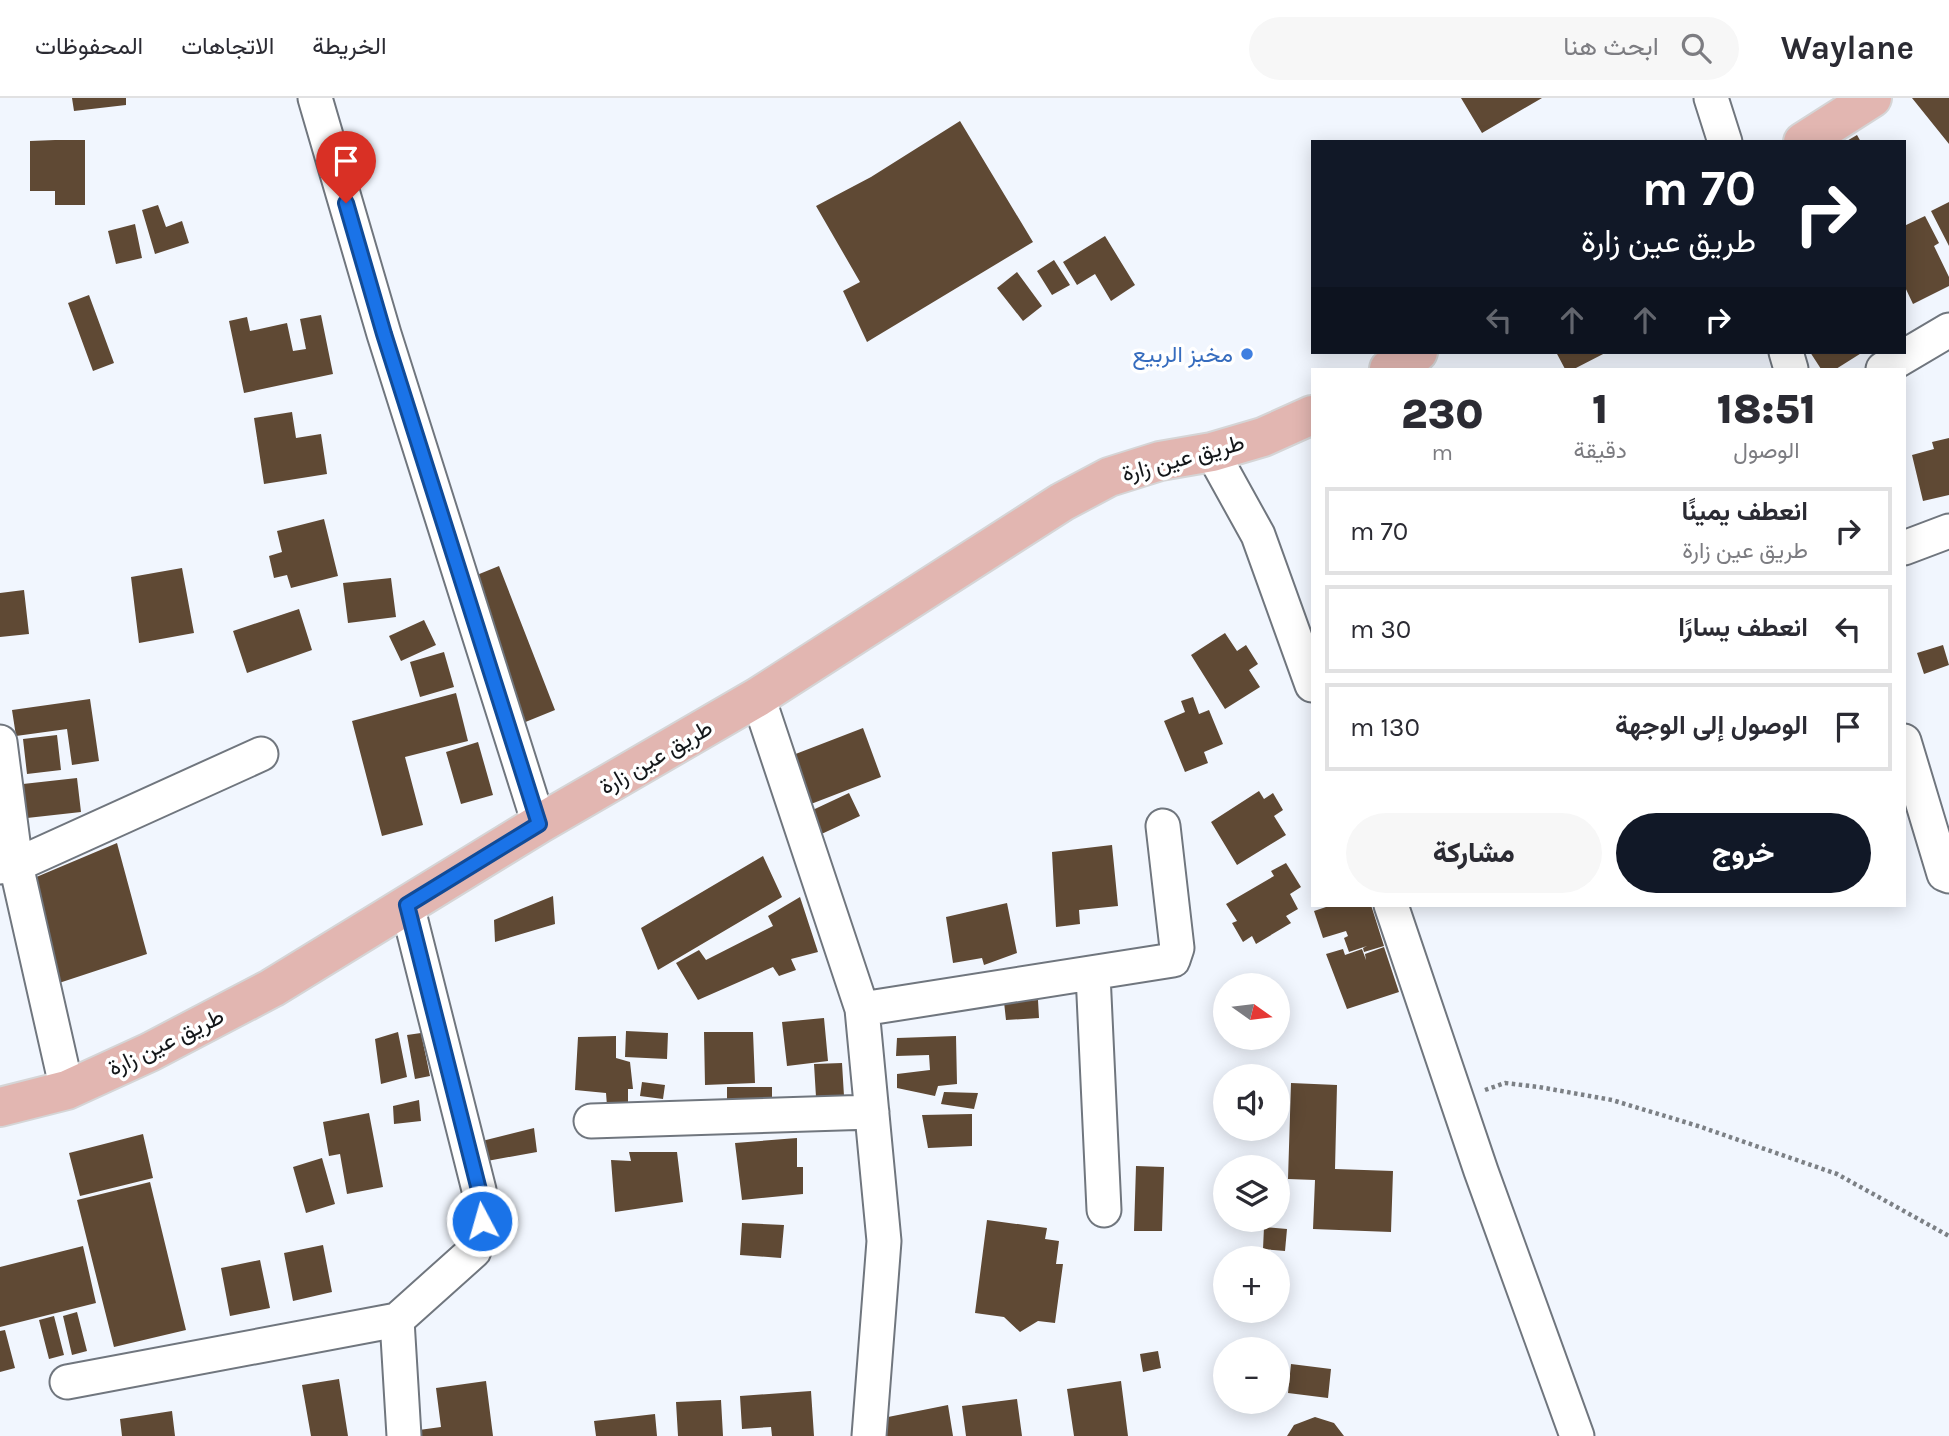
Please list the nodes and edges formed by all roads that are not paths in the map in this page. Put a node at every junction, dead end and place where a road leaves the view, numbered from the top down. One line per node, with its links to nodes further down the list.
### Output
1 (315, 98): 19 (street)
2 (1712, 98): 4 (street)
3 (1872, 98): 5 (main road)
4 (1724, 140)
5 (1806, 140)
6 (1949, 330): 9 (street)
7 (1415, 354): 8 (main road)
8 (1391, 368)
9 (1885, 368)
10 (1311, 415): 11 (main road, طريق عين زارة)
11 (1212, 452): 14 (street); 15 (main road, طريق عين زارة)
12 (1949, 531): 13 (street)
13 (1906, 547)
14 (1311, 682)
15 (758, 697): 19 (main road, طريق عين زارة); 26 (street)
16 (0, 742): 21 (street)
17 (1906, 748): 22 (street)
18 (261, 754): 21 (street)
19 (539, 824): 23 (main road, طريق عين زارة)
20 (1163, 826): 25 (street)
21 (8, 866): 27 (street)
22 (1949, 876)
23 (407, 905): 27 (main road, طريق عين زارة); 32 (street)
24 (1392, 907): 36 (street)
25 (1093, 974): 26 (street); 31 (street)
26 (862, 1009): 29 (street)
27 (67, 1090): 28 (main road, طريق عين زارة)
28 (0, 1107)
29 (873, 1112): 30 (street); 35 (street)
30 (591, 1121)
31 (1104, 1210)
32 (397, 1320): 33 (street); 34 (street)
33 (67, 1382)
34 (404, 1436)
35 (869, 1436)
36 (1577, 1436)

